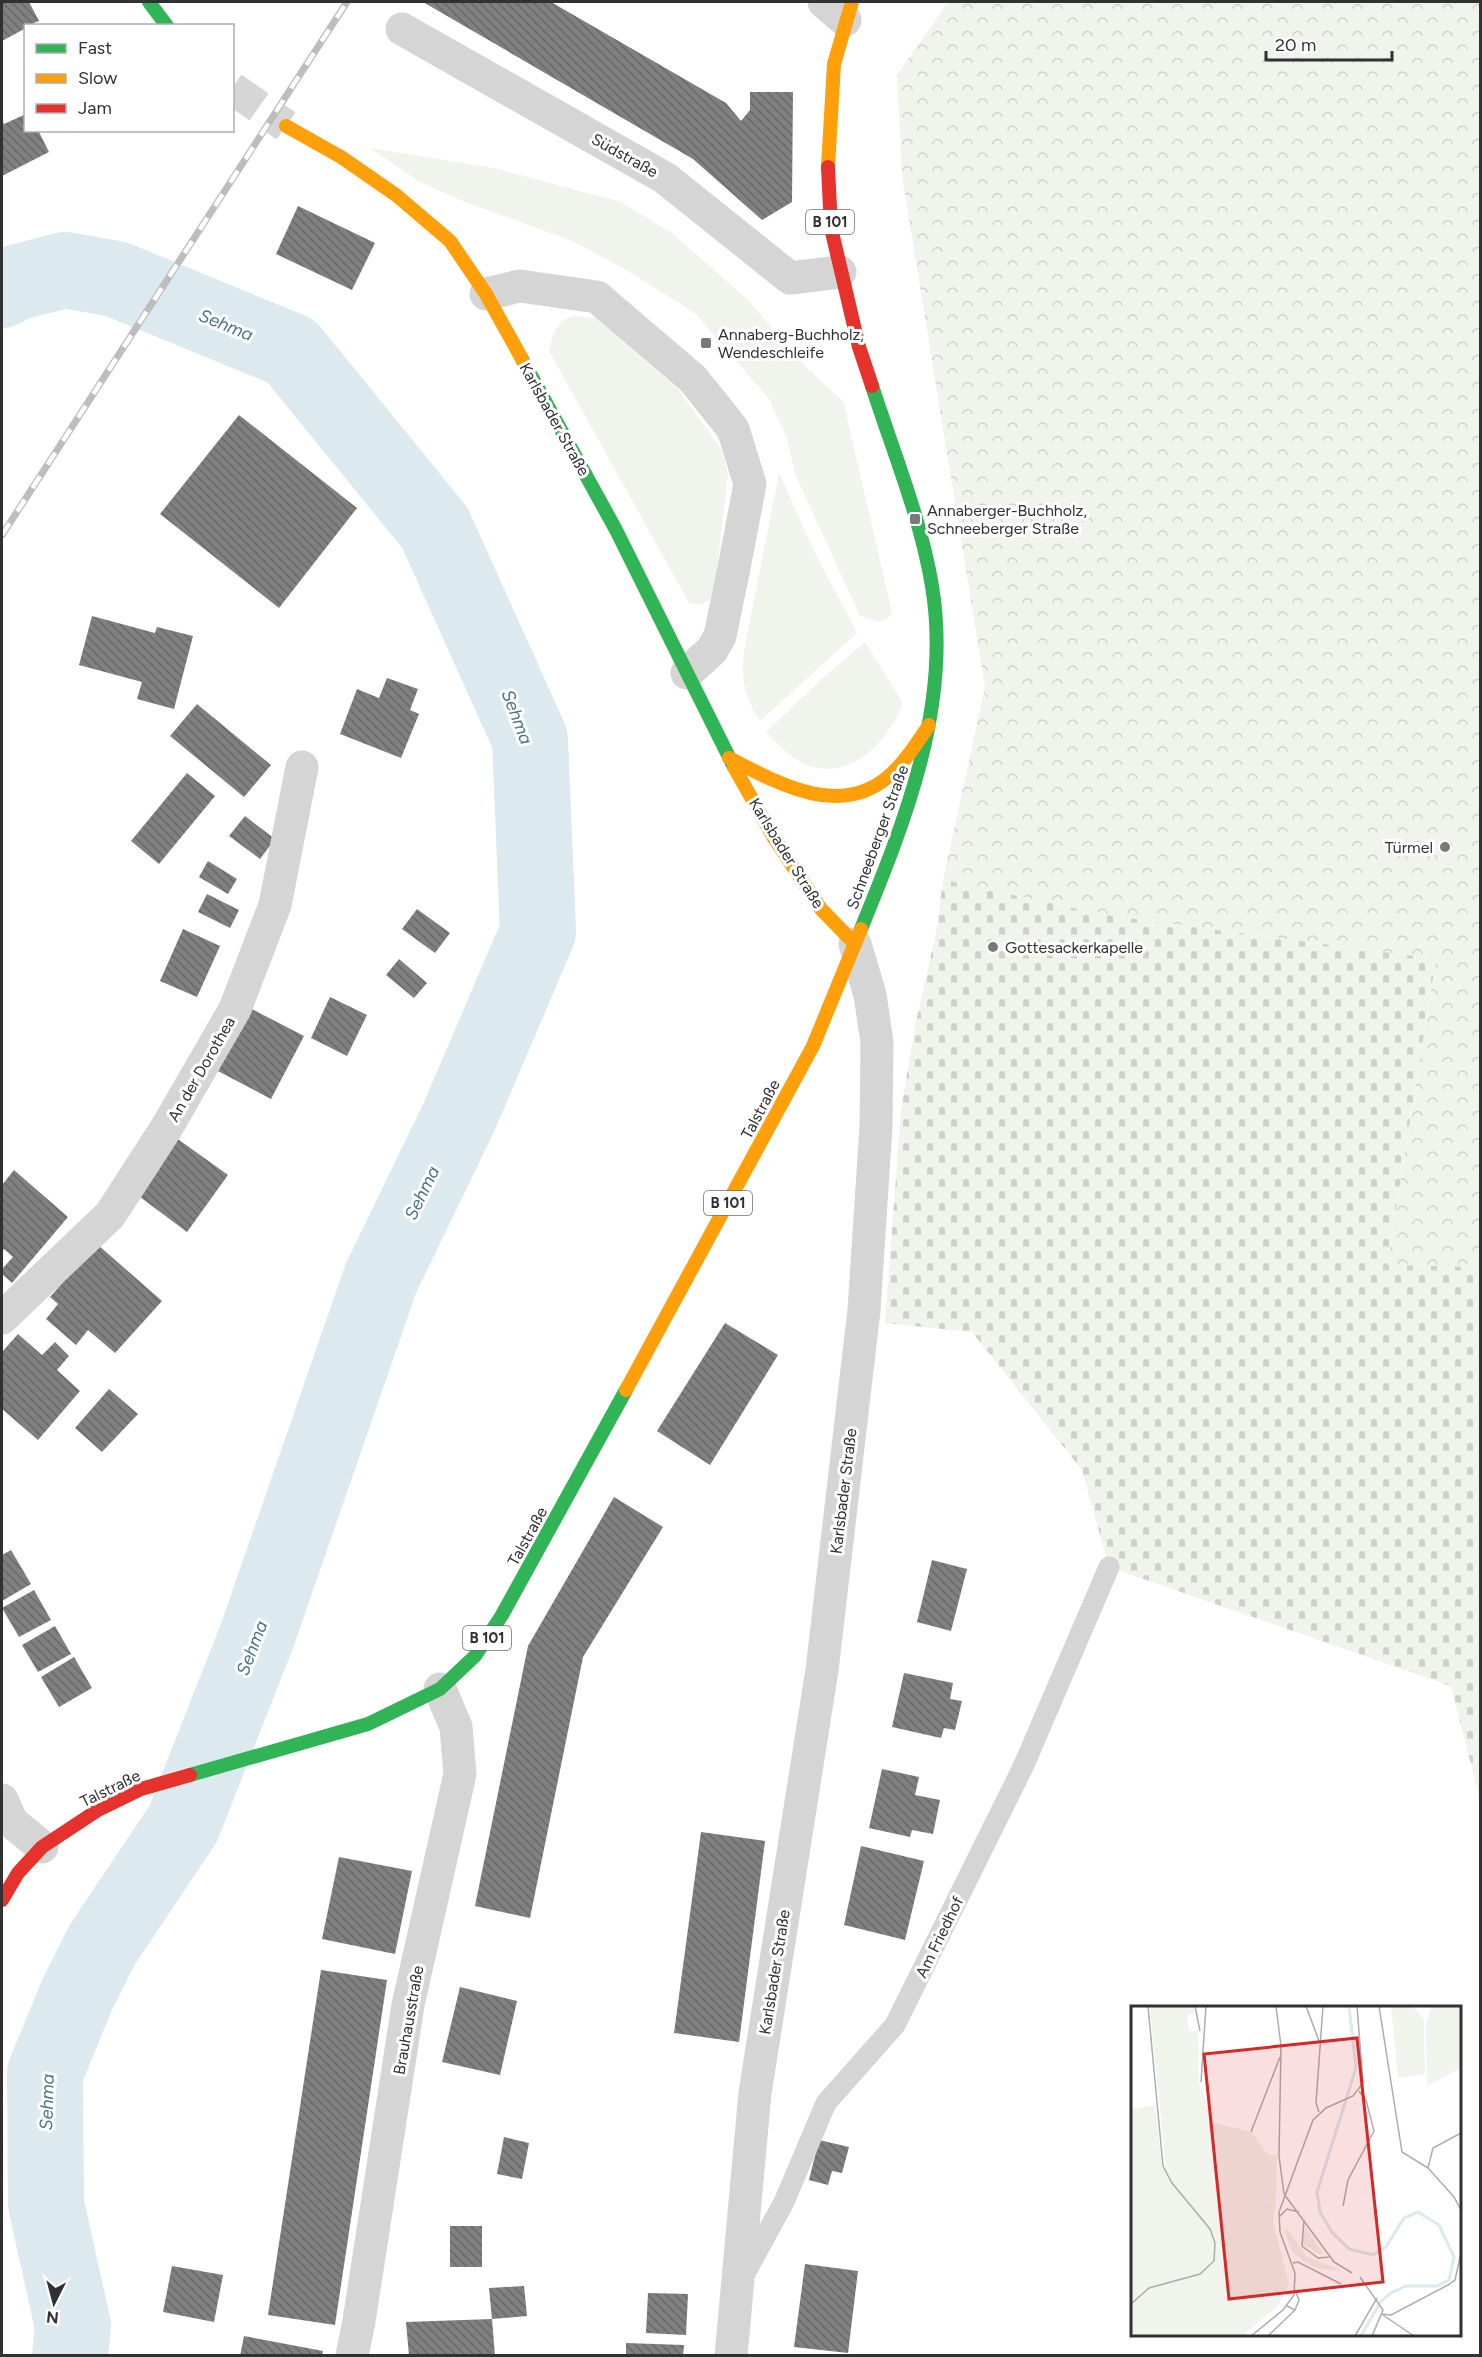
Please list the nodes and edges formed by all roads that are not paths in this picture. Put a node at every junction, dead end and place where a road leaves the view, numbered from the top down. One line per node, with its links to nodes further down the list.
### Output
1 (149, 2): 3 (main road)
2 (841, 8): 6 (main road, Schneeberger Straße / B 101)
3 (166, 24)
4 (402, 29): 6 (street, Südstraße)
5 (286, 126): 7 (main road, Karlsbader Straße)
6 (840, 272): 9 (main road, Schneeberger Straße / B 101)
7 (486, 294): 8 (main road, Karlsbader Straße); 8 (street)
8 (687, 673): 10 (main road, Karlsbader Straße)
9 (929, 725): 10 (main road, B 101); 12 (main road, Schneeberger Straße / B 101)
10 (729, 758): 12 (main road, Karlsbader Straße)
11 (302, 767): 13 (street, An der Dorothea)
12 (855, 944): 15 (main road, Talstraße / B 101); 19 (street, Karlsbader Straße)
13 (2, 1318)
14 (1109, 1567): 19 (lane, Am Friedhof)
15 (440, 1689): 17 (main road, Talstraße / B 101); 20 (street, Brauhausstraße)
16 (2, 1800): 17 (street)
17 (42, 1847): 18 (main road, Talstraße / B 101)
18 (2, 1900)
19 (737, 2288): 23 (street, Karlsbader Straße)
20 (359, 2321): 21 (street, Brauhausstraße); 22 (street)
21 (352, 2355)
22 (366, 2355)
23 (731, 2355)

